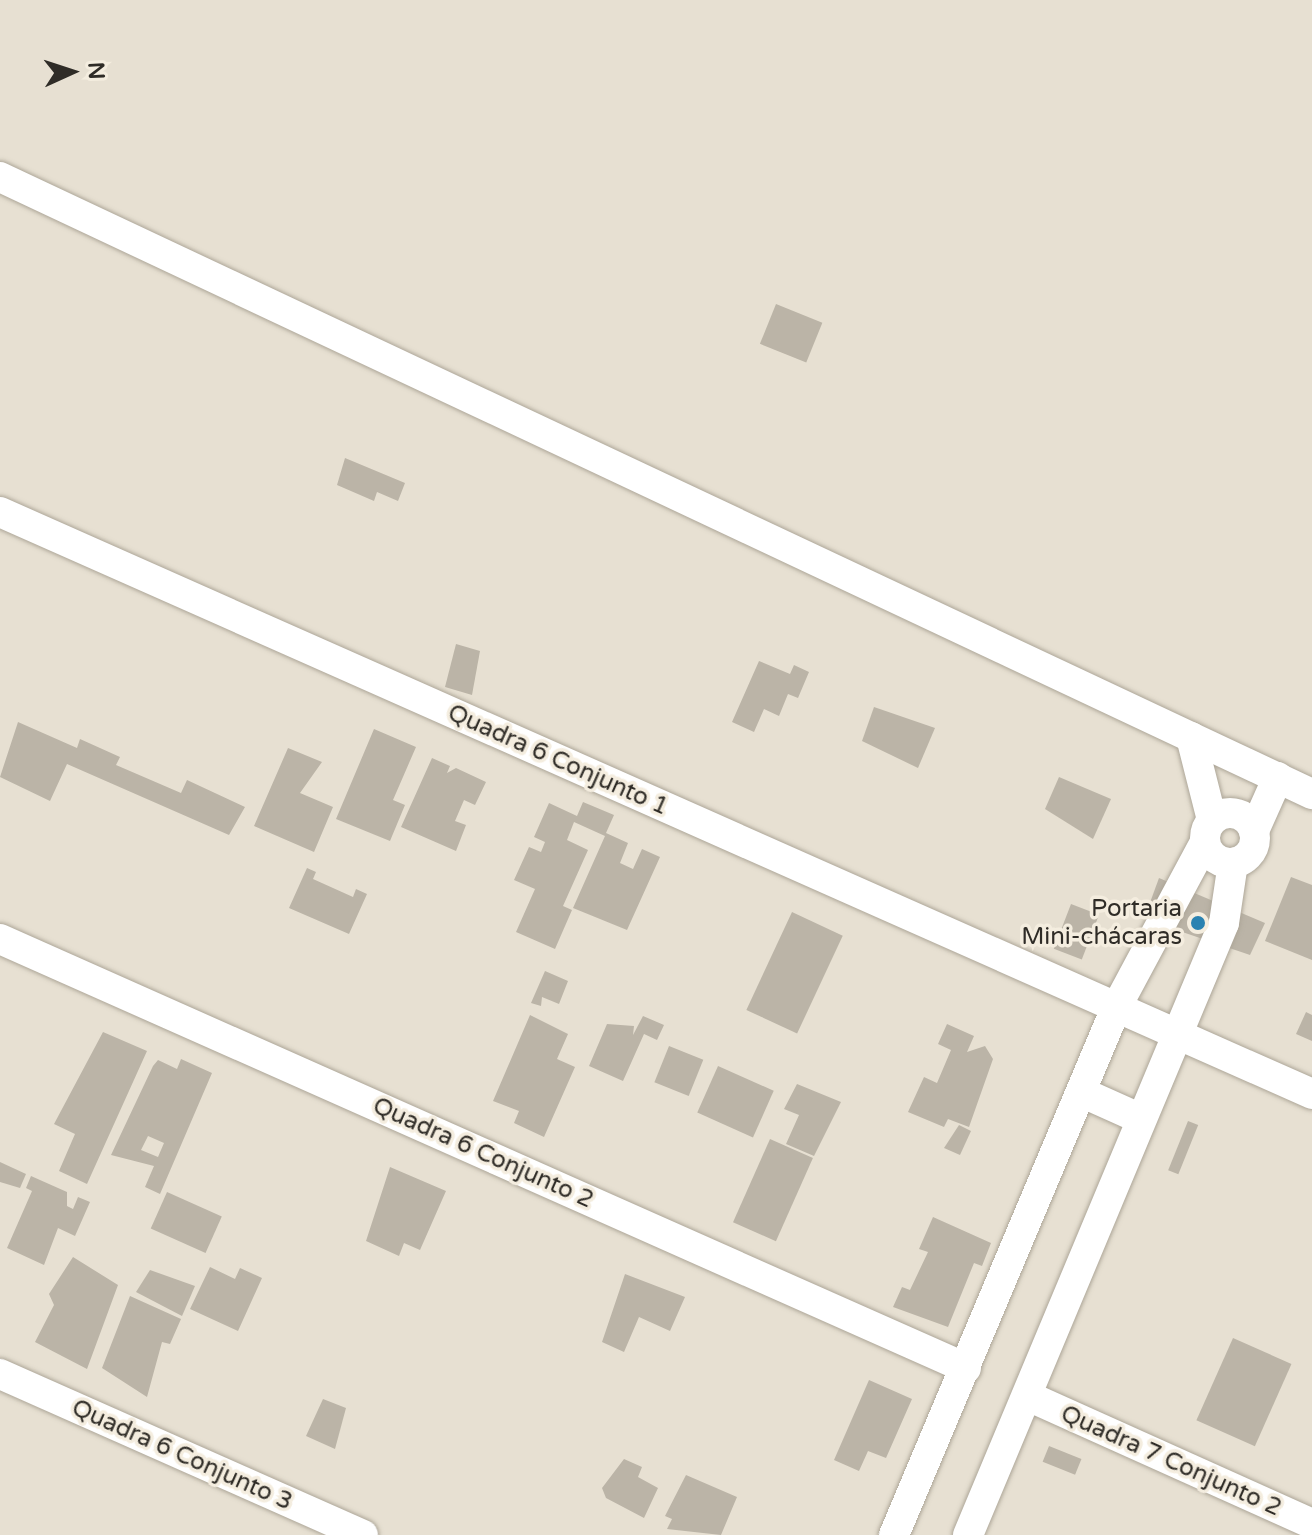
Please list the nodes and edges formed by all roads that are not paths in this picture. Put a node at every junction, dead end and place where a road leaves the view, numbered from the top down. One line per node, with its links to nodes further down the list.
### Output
1 (0, 177): 3 (street)
2 (0, 512): 10 (street, Quadra 6 Conjunto 1)
3 (1191, 737): 4 (street); 6 (street)
4 (1278, 777): 5 (street); 7 (street)
5 (1312, 794)
6 (1208, 831): 7 (street); 8 (street); 10 (street)
7 (1254, 831): 8 (street)
8 (1233, 863): 11 (street)
9 (0, 939): 15 (street, Quadra 6 Conjunto 2)
10 (1116, 1008): 11 (street, Quadra 6 Conjunto 1); 12 (street)
11 (1177, 1036): 13 (street, Quadra 6 Conjunto 1); 14 (street)
12 (1081, 1092): 14 (street); 15 (street)
13 (1312, 1094)
14 (1141, 1119): 17 (street)
15 (966, 1368): 20 (street)
16 (0, 1374): 19 (street, Quadra 6 Conjunto 3)
17 (1030, 1397): 18 (street, Quadra 7 Conjunto 2); 21 (street)
18 (1312, 1524)
19 (363, 1535)
20 (894, 1535)
21 (968, 1535)

